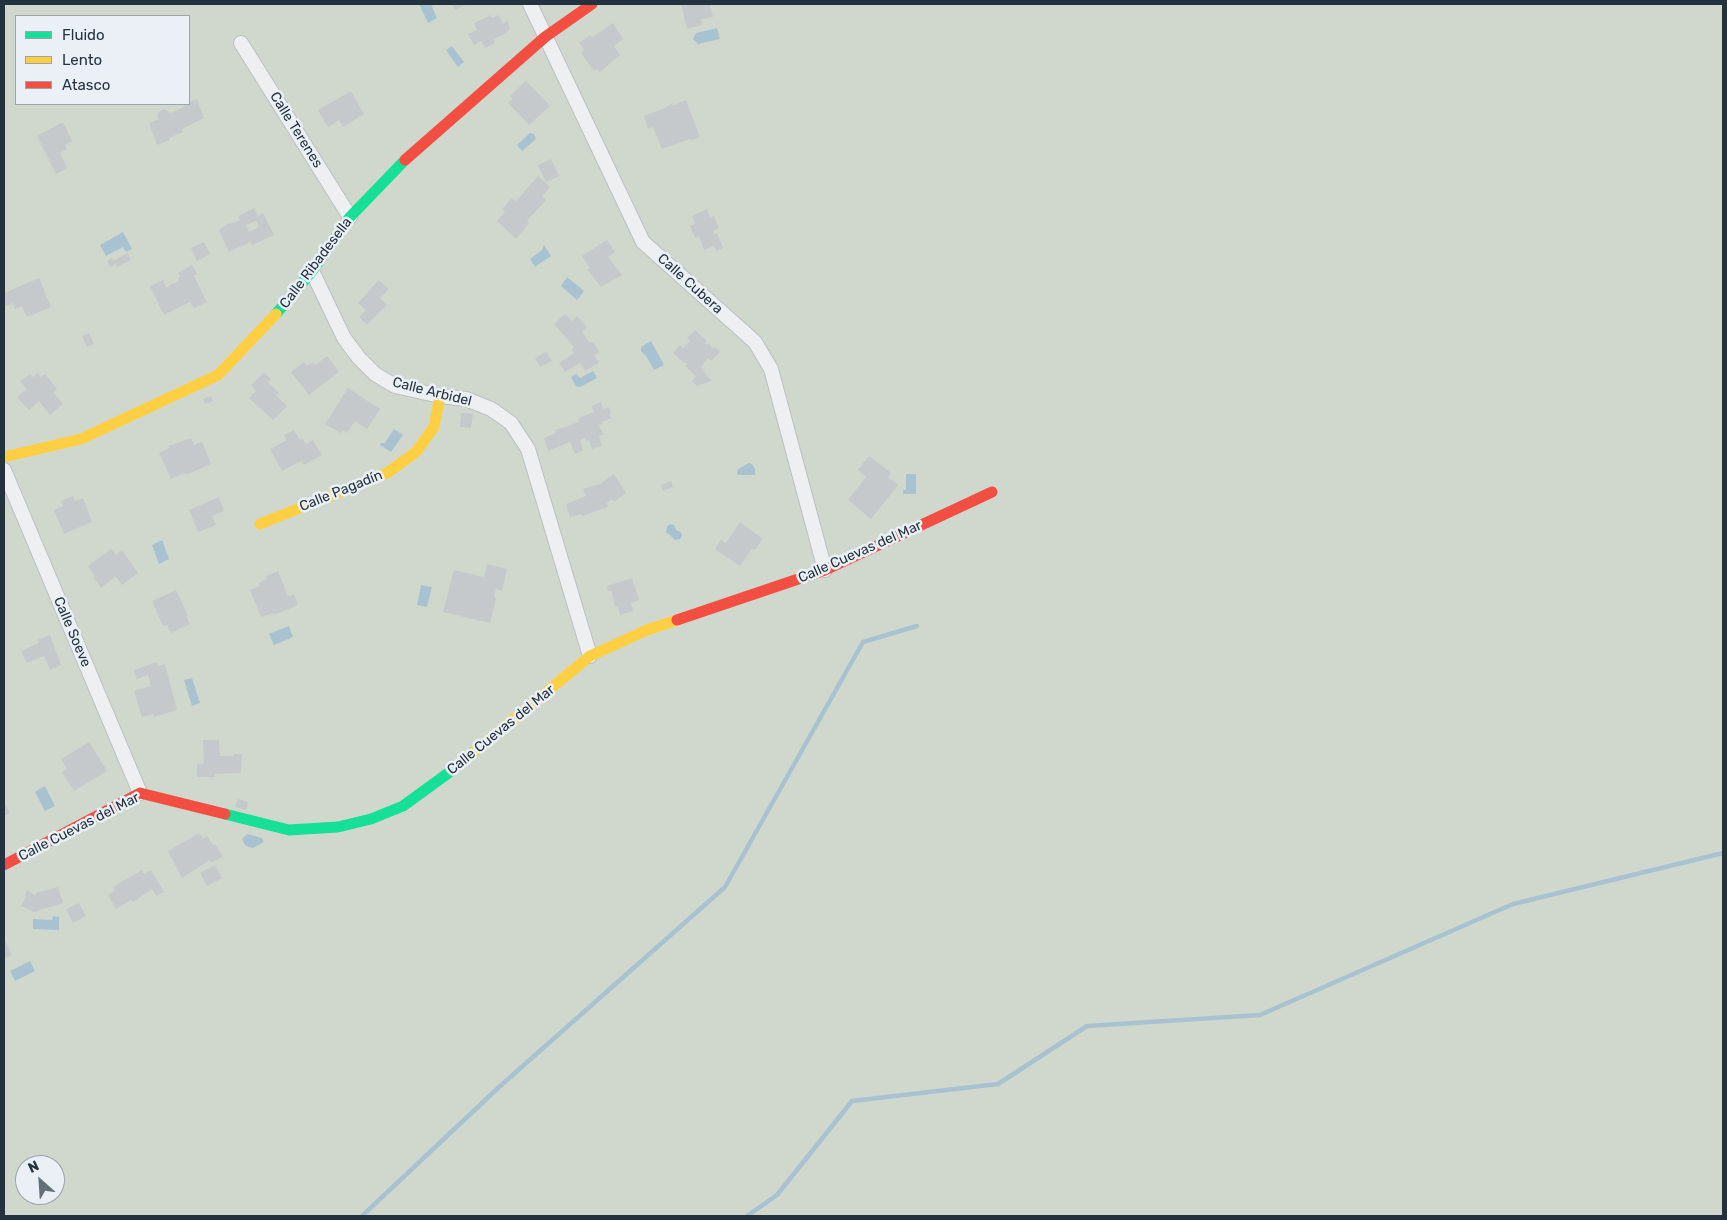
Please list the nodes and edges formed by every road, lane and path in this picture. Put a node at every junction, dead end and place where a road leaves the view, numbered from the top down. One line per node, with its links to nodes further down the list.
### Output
1 (530, 4): 3 (street, Calle Cubera)
2 (592, 4): 3 (street, Calle Ribadesella)
3 (545, 37): 5 (street, Calle Ribadesella); 12 (street, Calle Cubera)
4 (241, 44): 5 (street, Calle Terenes)
5 (350, 217): 6 (street, Calle Ribadesella)
6 (312, 271): 7 (street, Calle Arbidel); 8 (street, Calle Ribadesella)
7 (440, 396): 11 (street, Calle Pagadín); 13 (street, Calle Arbidel)
8 (4, 457)
9 (4, 470): 14 (street, Calle Soeve)
10 (992, 492): 12 (street, Calle Cuevas del Mar)
11 (260, 524)
12 (825, 570): 13 (street, Calle Cuevas del Mar)
13 (590, 656): 14 (street, Calle Cuevas del Mar)
14 (140, 793): 15 (street, Calle Cuevas del Mar)
15 (4, 865)

